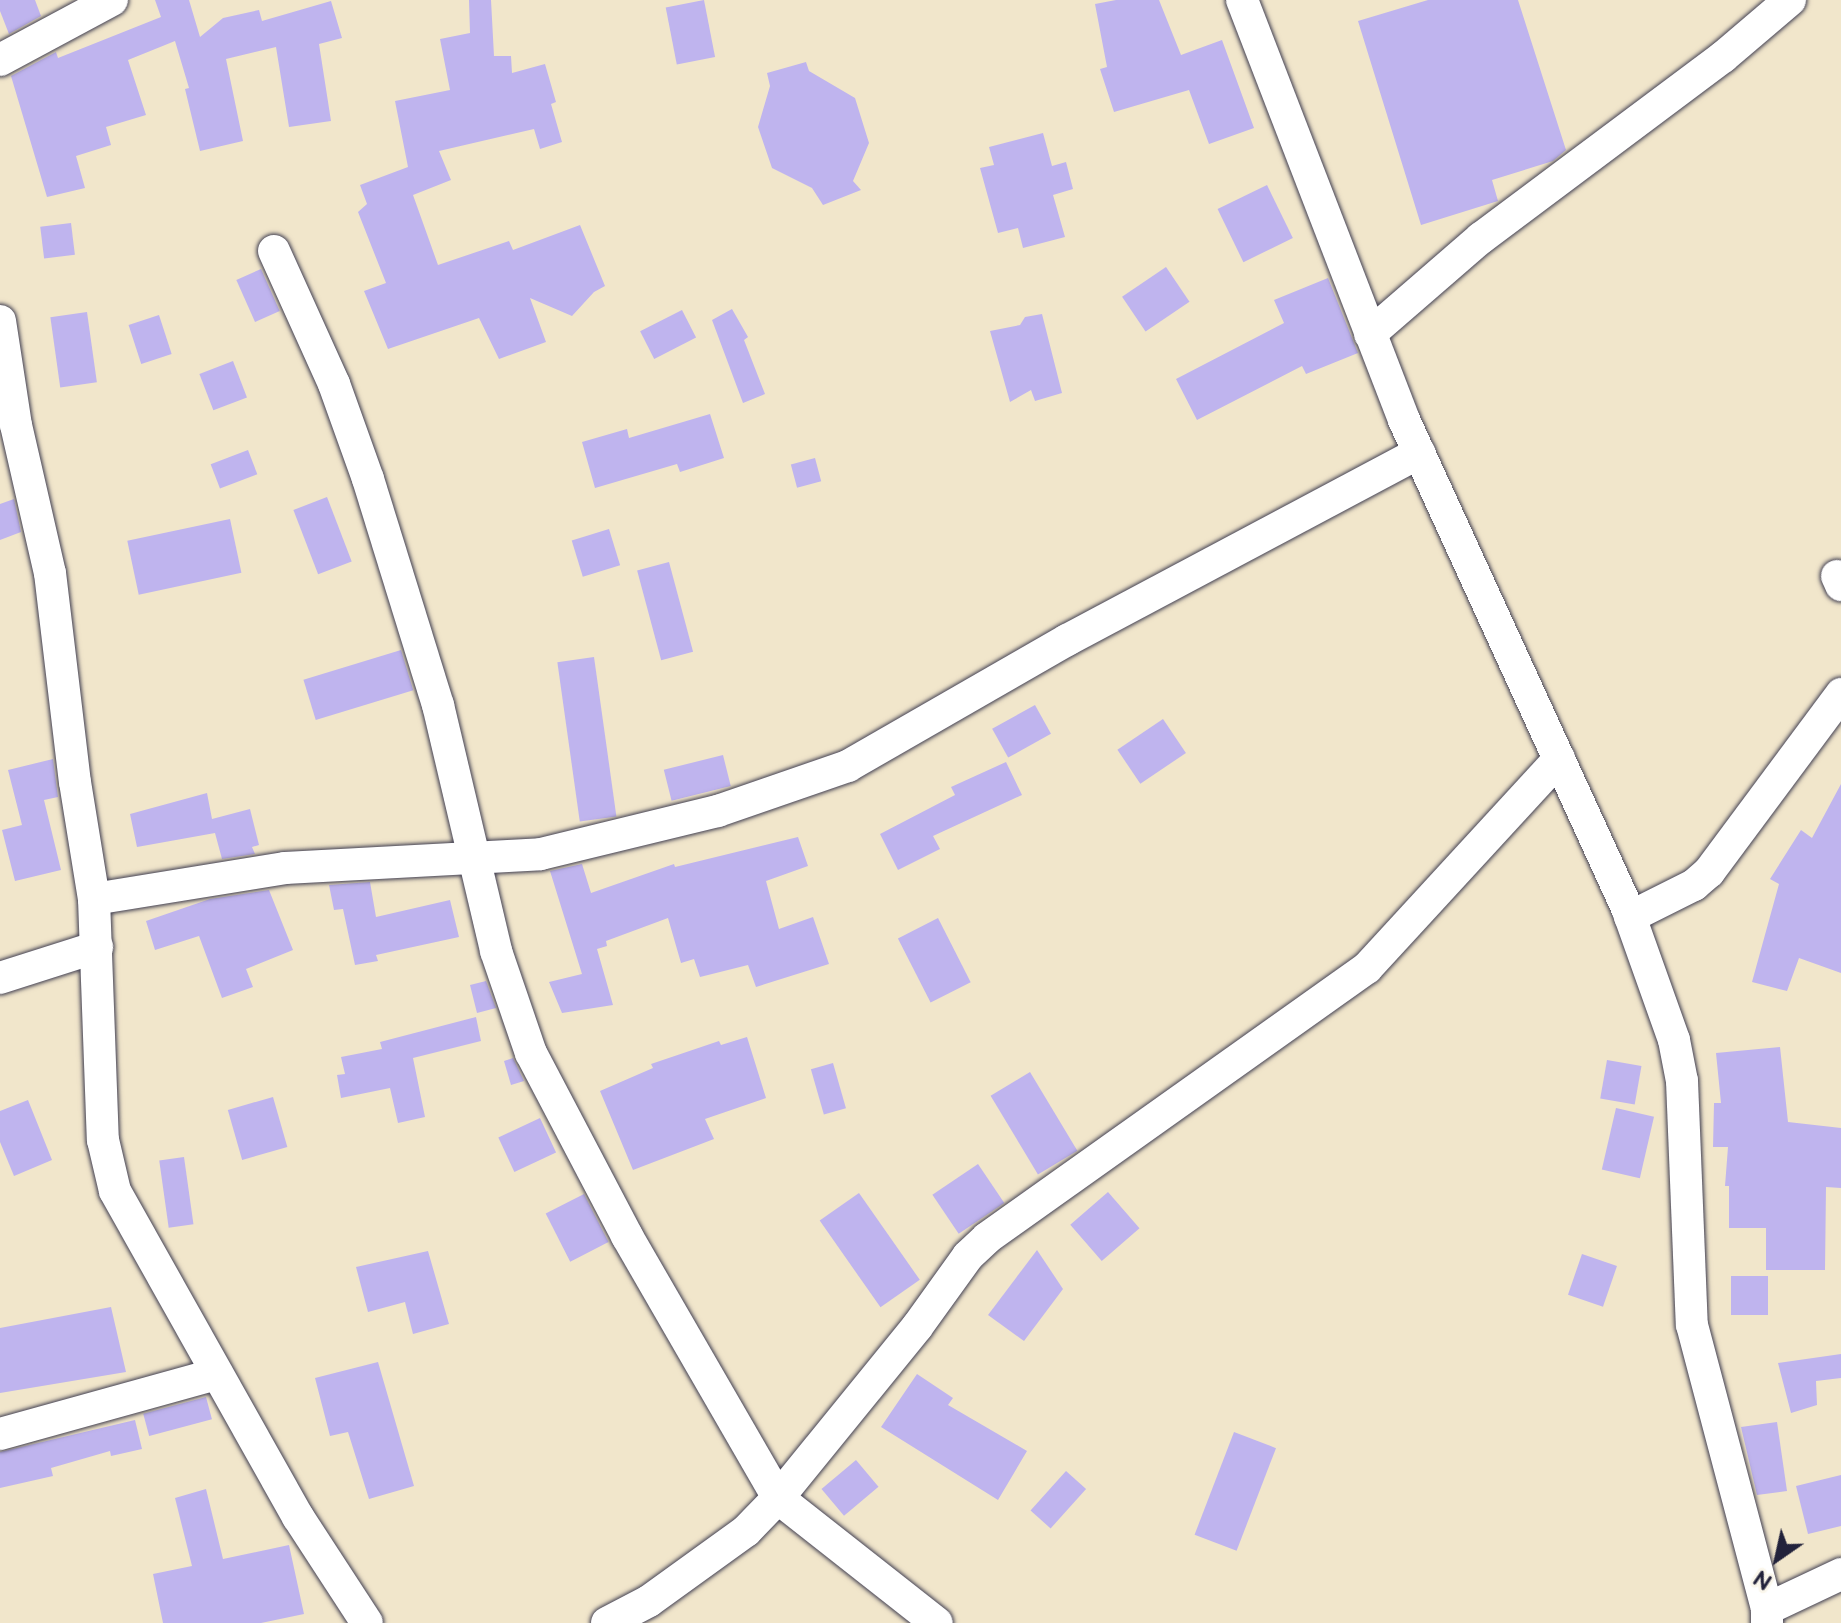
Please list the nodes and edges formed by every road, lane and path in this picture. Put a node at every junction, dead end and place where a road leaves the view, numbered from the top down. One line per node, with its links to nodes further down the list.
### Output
1 (112, 0): 4 (street)
2 (1242, 0): 7 (street)
3 (1790, 1): 7 (street)
4 (0, 60)
5 (274, 251): 11 (street)
6 (0, 321): 12 (street)
7 (1370, 334): 8 (street)
8 (1419, 453): 10 (street); 11 (street)
9 (1841, 694): 13 (street)
10 (1559, 759): 13 (street); 18 (street)
11 (474, 860): 12 (street); 18 (street)
12 (94, 899): 14 (street)
13 (1630, 917): 20 (street)
14 (97, 947): 15 (street); 16 (street)
15 (0, 978)
16 (217, 1374): 17 (street); 21 (street)
17 (0, 1434)
18 (778, 1498): 22 (street); 23 (street)
19 (1841, 1574): 20 (street)
20 (1767, 1616)
21 (367, 1623)
22 (607, 1623)
23 (937, 1623)

